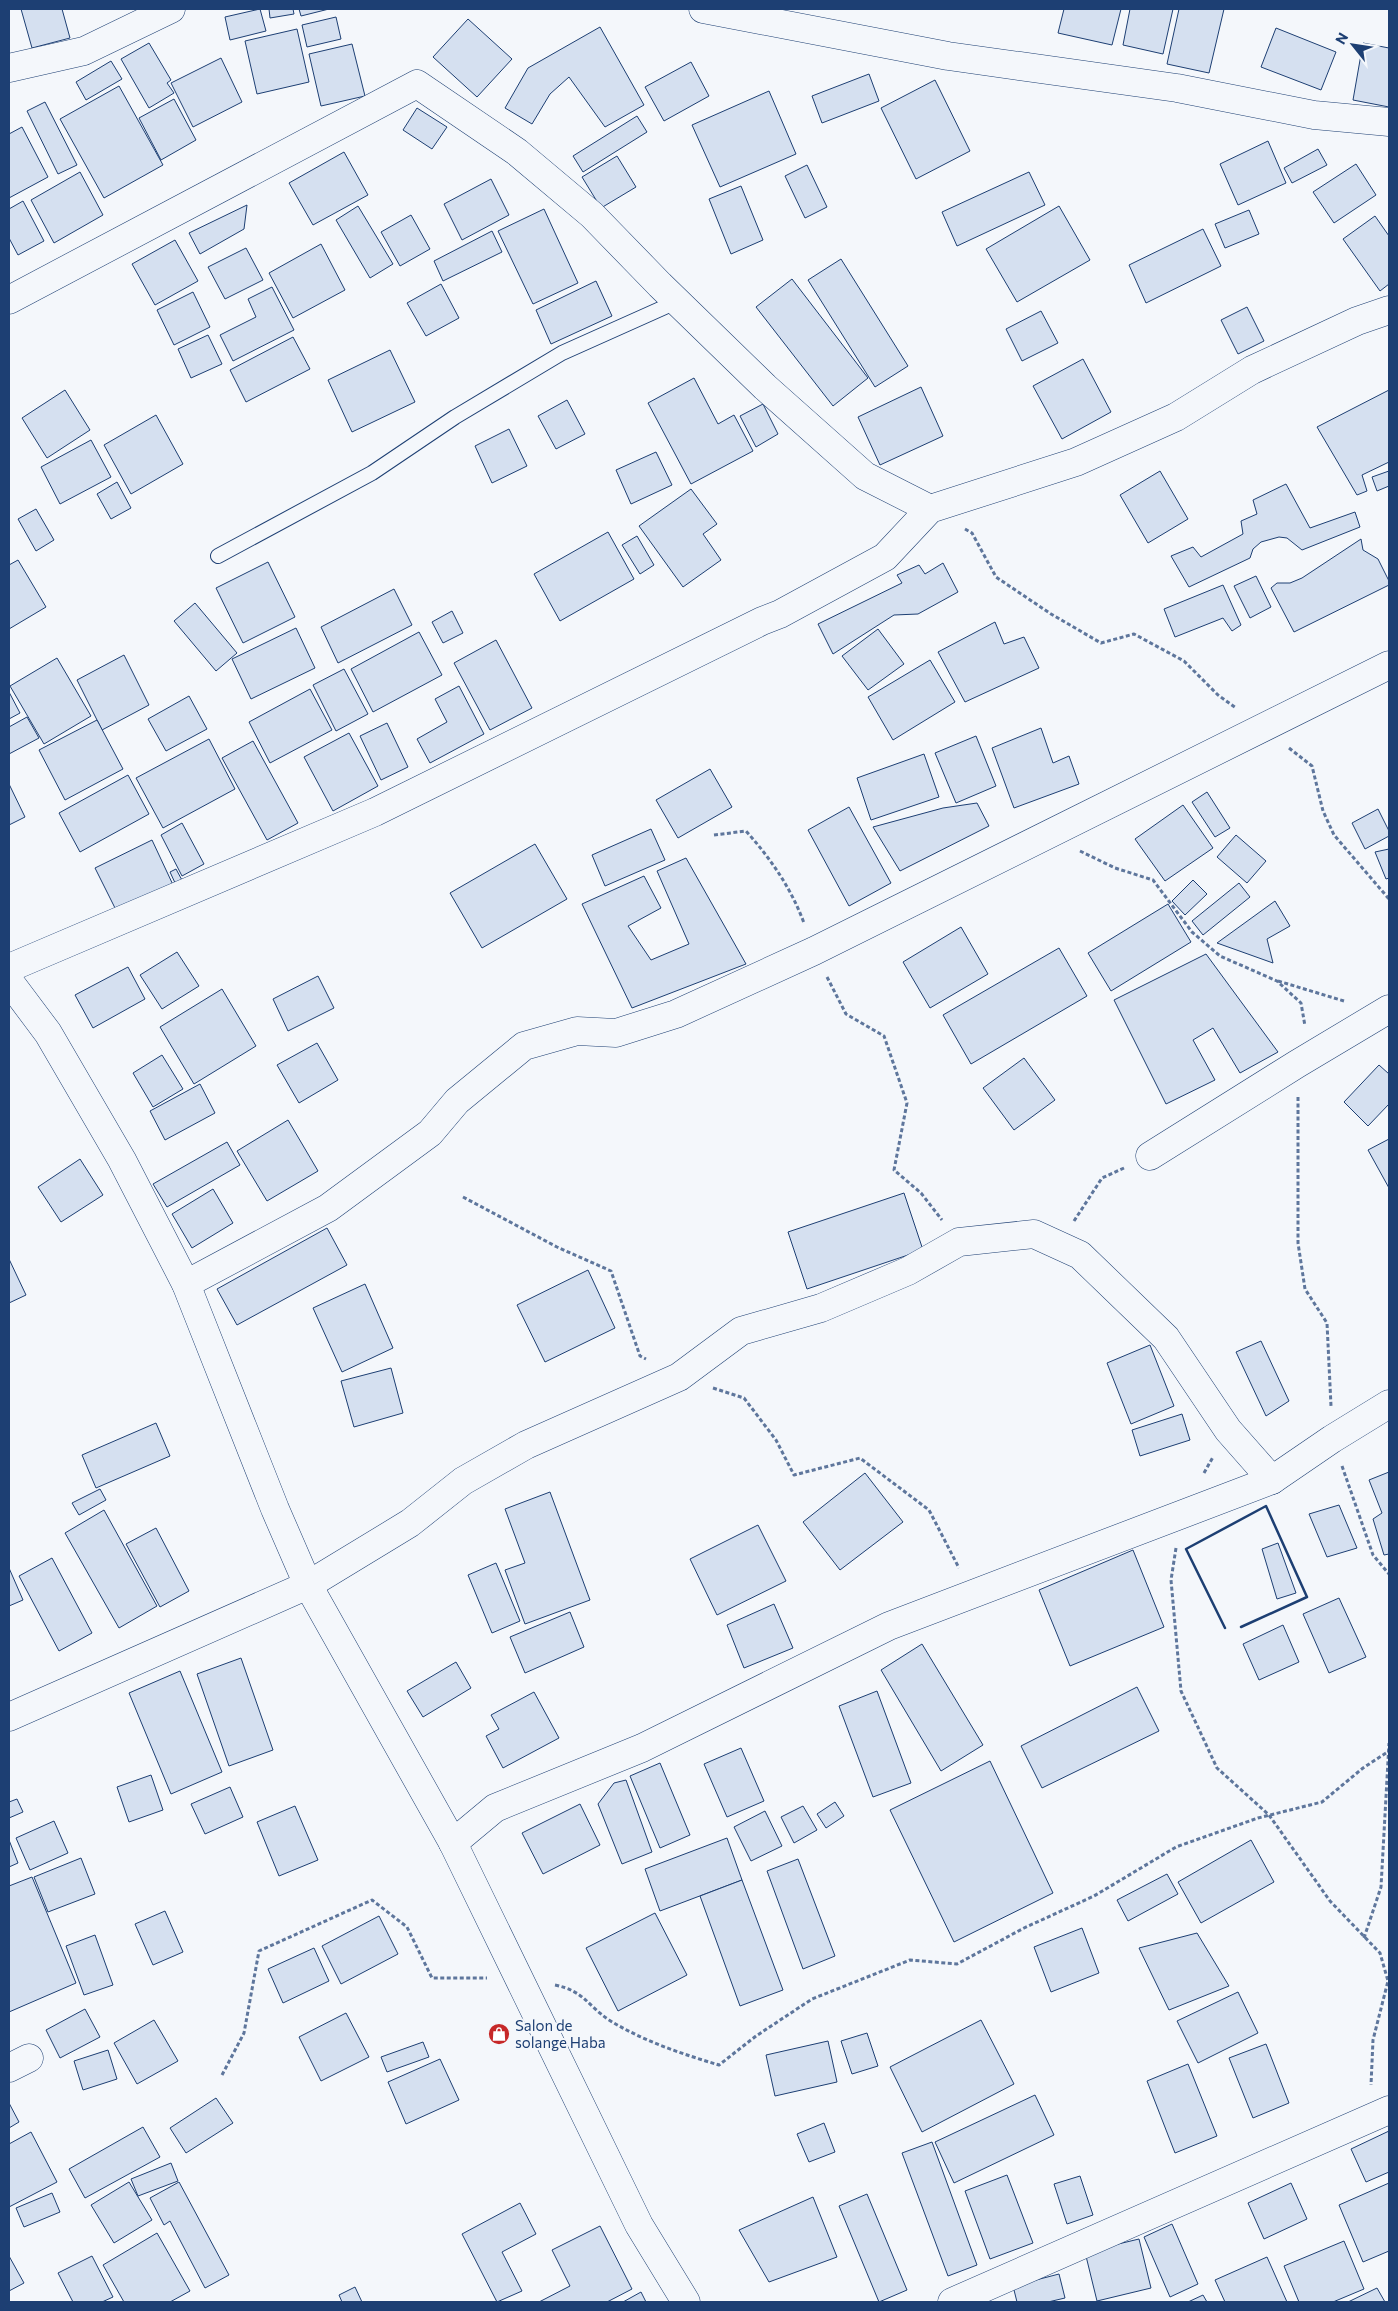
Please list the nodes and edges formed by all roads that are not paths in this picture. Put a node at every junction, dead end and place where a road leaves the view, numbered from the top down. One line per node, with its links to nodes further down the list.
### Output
1 (171, 9): 3 (street)
2 (703, 9): 4 (street)
3 (9, 68)
4 (1389, 122)
5 (9, 300): 6 (street)
6 (676, 302): 8 (street); 9 (lane)
7 (1389, 310): 8 (street)
8 (930, 509): 11 (street)
9 (218, 556)
10 (1389, 665): 15 (street)
11 (9, 968)
12 (9, 981): 15 (street)
13 (1386, 1011): 14 (street)
14 (1150, 1156)
15 (186, 1284): 18 (street)
16 (1389, 1404): 17 (street)
17 (1272, 1480): 18 (street); 20 (street)
18 (308, 1585): 19 (street); 20 (street)
19 (9, 1717)
20 (453, 1843): 22 (street)
21 (1379, 2115): 23 (street)
22 (686, 2302)
23 (952, 2302)

